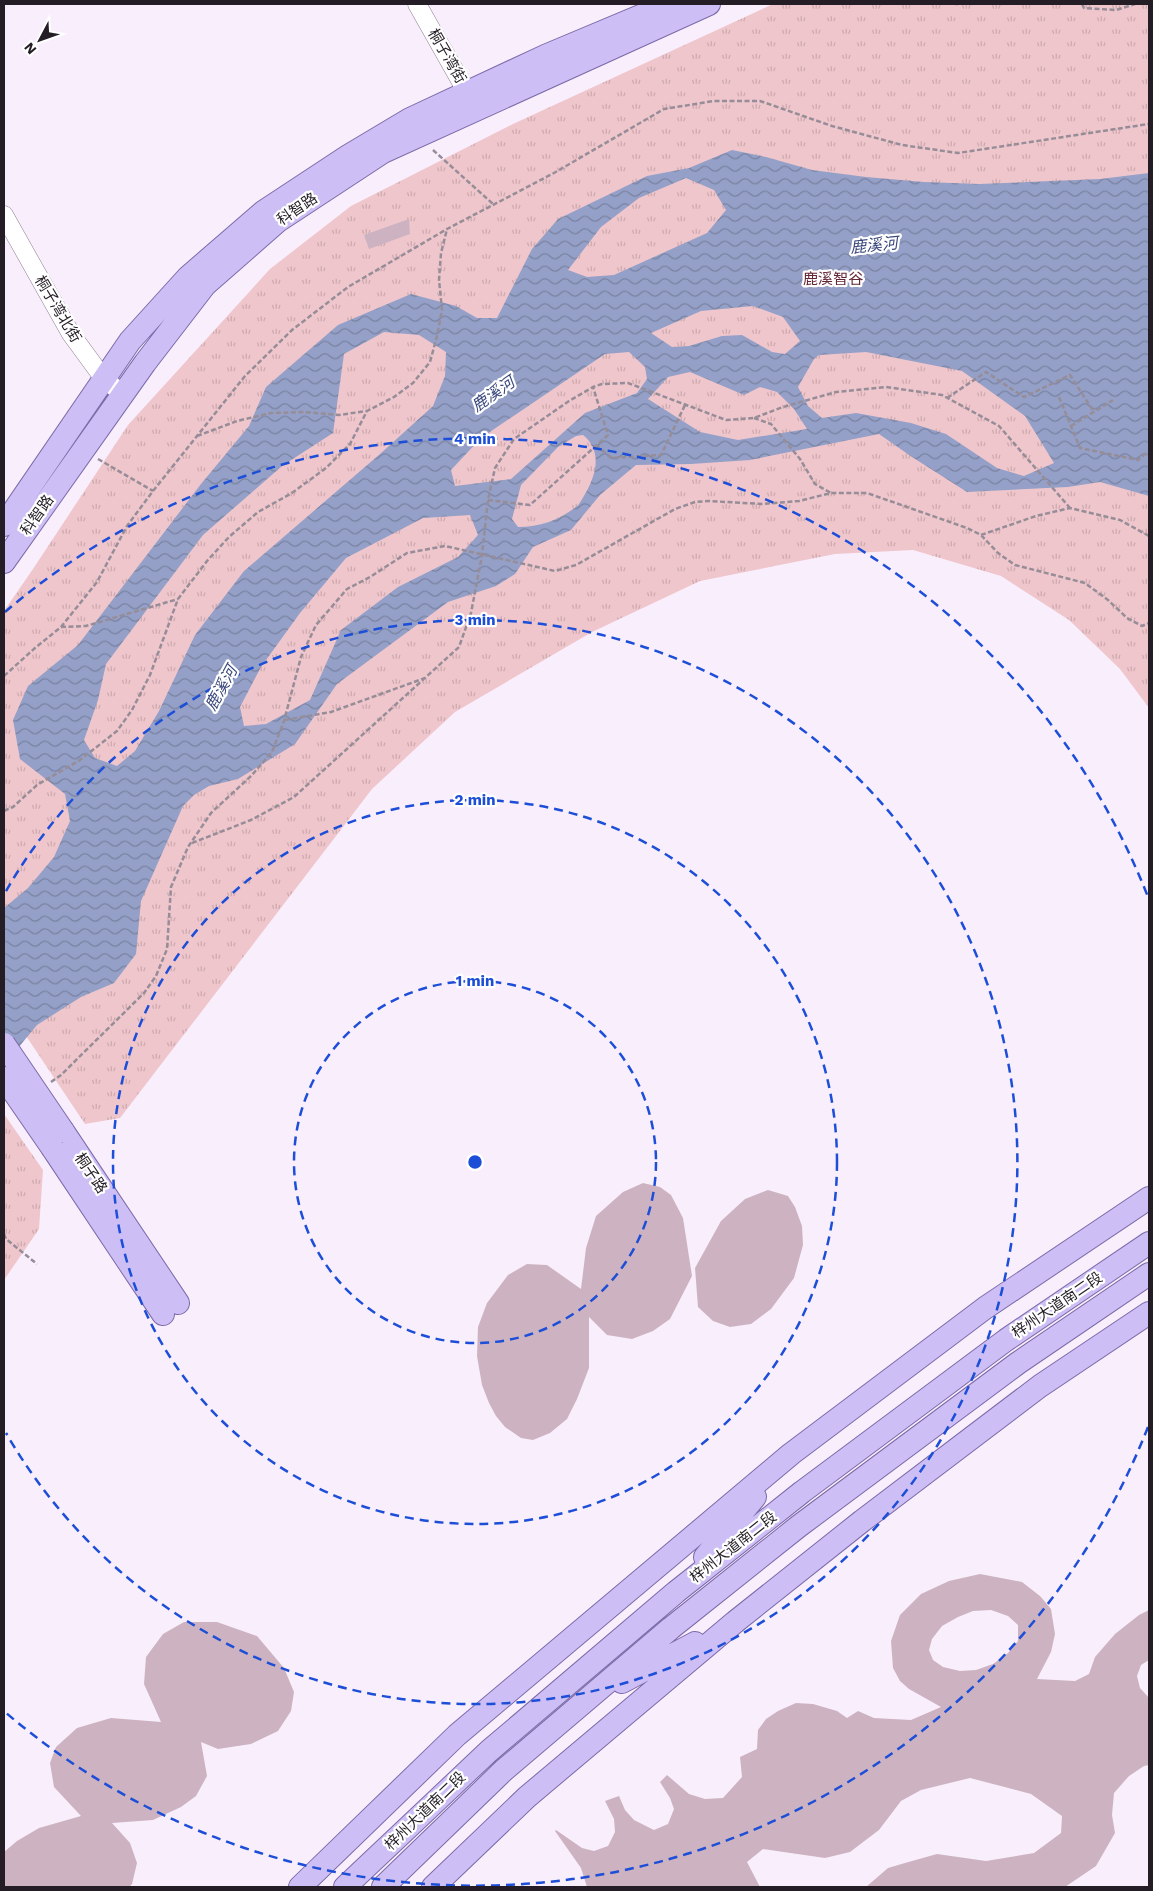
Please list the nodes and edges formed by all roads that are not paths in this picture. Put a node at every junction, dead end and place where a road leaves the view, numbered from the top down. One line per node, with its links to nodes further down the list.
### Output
1 (417, 4): 4 (street, 桐子湾街)
2 (668, 4): 4 (main road, 科智路)
3 (709, 4): 4 (main road, 科智路)
4 (472, 101): 6 (main road, 科智路); 7 (main road, 科智路)
5 (4, 215): 6 (street, 桐子湾北街)
6 (104, 380): 7 (street, 桐子湾北街); 8 (main road, 科智路)
7 (123, 394): 9 (main road, 科智路)
8 (4, 525)
9 (4, 562)
10 (4, 1044): 12 (main road, 桐子路, bridge)
11 (4, 1078): 12 (main road, 桐子路, bridge)
12 (58, 1140): 16 (main road, 桐子路)
13 (1149, 1198): 18 (main road)
14 (1149, 1243): 19 (main road, 梓州大道南二段)
15 (1149, 1274): 21 (main road, 梓州大道南二段)
16 (171, 1309)
17 (1149, 1313): 20 (main road)
18 (791, 1454): 19 (main road); 22 (main road)
19 (676, 1592): 23 (main road, 梓州大道南二段)
20 (735, 1622): 21 (main road); 25 (main road)
21 (584, 1702): 24 (main road, 梓州大道南二段)
22 (300, 1887)
23 (345, 1887)
24 (383, 1887)
25 (433, 1887)

